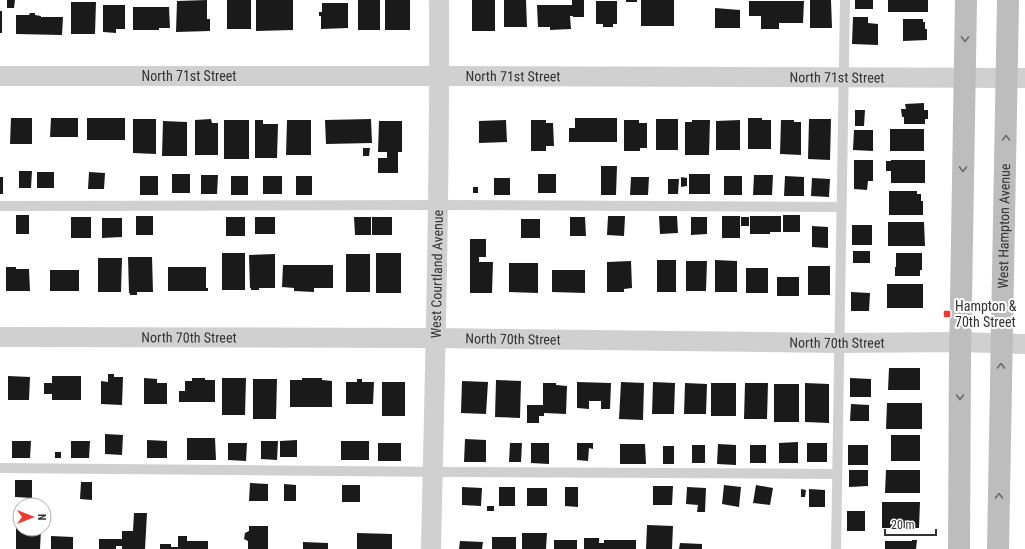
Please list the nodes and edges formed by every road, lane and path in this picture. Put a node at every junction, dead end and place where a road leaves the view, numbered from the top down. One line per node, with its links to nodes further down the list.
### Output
1 (440, 0): 6 (street, West Courtland Avenue)
2 (845, 0): 7 (lane)
3 (966, 0): 8 (main road, one-way to 8)
4 (1008, 0): 9 (main road, West Hampton Avenue)
5 (0, 76): 6 (street, North 71st Street)
6 (440, 76): 7 (street, North 71st Street); 10 (street, West Courtland Avenue)
7 (843, 77): 8 (street, North 71st Street); 12 (lane)
8 (965, 77): 9 (street, North 71st Street); 15 (main road, one-way to 15)
9 (1016, 78): 17 (main road, West Hampton Avenue, one-way to 9)
10 (438, 205): 11 (lane); 12 (lane); 14 (street, West Courtland Avenue)
11 (0, 206)
12 (841, 207): 16 (lane)
13 (0, 337): 14 (street, North 70th Street)
14 (436, 338): 16 (street, North 70th Street); 20 (street, West Courtland Avenue)
15 (960, 342): 16 (street, North 70th Street); 17 (street, North 70th Street); 24 (main road, one-way to 24)
16 (838, 343): 21 (lane)
17 (1002, 344): 18 (street, North 70th Street); 25 (main road, West Hampton Avenue, one-way to 17)
18 (1025, 344)
19 (0, 468): 20 (lane)
20 (433, 472): 21 (lane); 22 (street, West Courtland Avenue)
21 (837, 474): 23 (lane)
22 (431, 549)
23 (836, 549)
24 (958, 549)
25 (998, 549)

